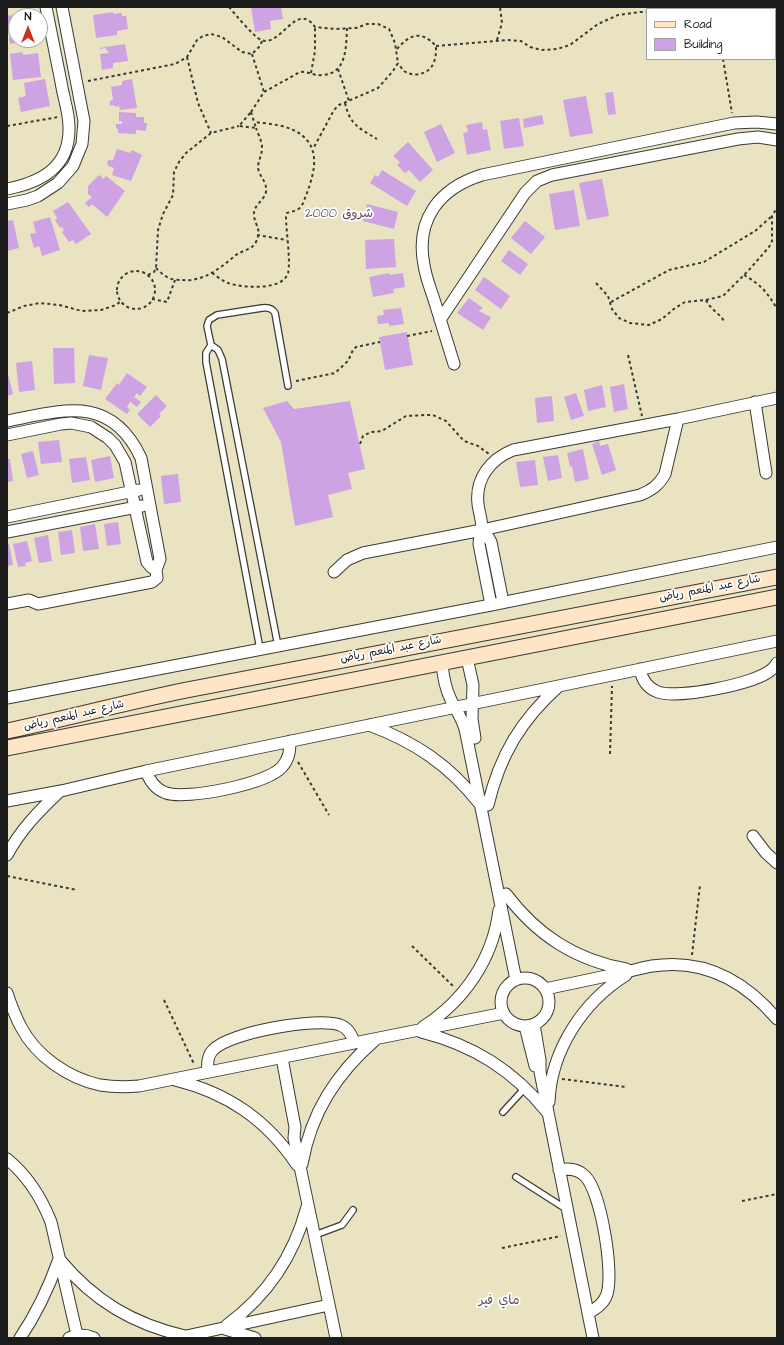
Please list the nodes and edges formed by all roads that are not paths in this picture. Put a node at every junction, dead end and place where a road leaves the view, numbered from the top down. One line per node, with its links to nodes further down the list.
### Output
1 (46, 7): 7 (street)
2 (62, 7): 8 (street)
3 (777, 124): 5 (street)
4 (777, 140): 6 (street)
5 (569, 157): 6 (street); 9 (street)
6 (573, 171): 9 (street)
7 (7, 189)
8 (7, 204)
9 (442, 324): 11 (street)
10 (211, 345): 12 (lane); 37 (lane); 38 (lane)
11 (454, 364)
12 (288, 384)
13 (777, 398): 14 (street)
14 (755, 402): 15 (street); 18 (street)
15 (678, 419): 24 (street); 24 (street)
16 (7, 421): 19 (street)
17 (7, 435): 20 (street)
18 (766, 473)
19 (147, 488): 20 (street); 21 (street)
20 (132, 491): 22 (street); 23 (street)
21 (150, 504): 22 (street); 27 (street)
22 (135, 507): 25 (street); 27 (street)
23 (7, 517)
24 (482, 530): 28 (street); 31 (street); 33 (street)
25 (7, 532)
26 (777, 547): 31 (street)
27 (156, 570): 32 (street)
28 (334, 572)
29 (777, 577): 34 (street, شارع عبد المنعم رياض)
30 (777, 597): 39 (street, شارع عبد المنعم رياض)
31 (503, 602): 33 (street)
32 (7, 604)
33 (491, 605): 37 (street)
34 (462, 636): 35 (street, شارع عبد المنعم رياض); 39 (street)
35 (438, 640): 40 (street); 48 (street, شارع عبد المنعم رياض)
36 (777, 641): 42 (street)
37 (278, 646): 38 (street)
38 (260, 649): 44 (street)
39 (467, 658): 40 (street, شارع عبد المنعم رياض); 45 (street)
40 (442, 662): 46 (street); 50 (street, شارع عبد المنعم رياض)
41 (777, 663): 42 (street)
42 (640, 669): 43 (street)
43 (560, 686): 45 (street); 54 (street)
44 (7, 698)
45 (472, 704): 46 (street); 54 (street)
46 (455, 707): 47 (street); 54 (street)
47 (369, 725): 49 (street); 54 (street)
48 (7, 731)
49 (290, 745): 51 (street); 51 (street)
50 (7, 748)
51 (146, 771): 52 (street)
52 (61, 791): 53 (street); 56 (street)
53 (7, 801)
54 (485, 805): 58 (street)
55 (752, 836): 57 (street)
56 (7, 855)
57 (777, 863)
58 (503, 898): 59 (street); 60 (street); 66 (street)
59 (633, 971): 61 (street); 64 (street); 74 (street)
60 (519, 979): 61 (street); 63 (street)
61 (545, 989): 65 (street)
62 (7, 993): 71 (street)
63 (504, 1013): 65 (street); 66 (street)
64 (777, 1019)
65 (529, 1025): 74 (street)
66 (417, 1031): 67 (street); 72 (street)
67 (376, 1039): 68 (street); 76 (street)
68 (354, 1043): 69 (street); 70 (street)
69 (279, 1058): 70 (street); 76 (street)
70 (203, 1073): 71 (street)
71 (172, 1079): 76 (street)
72 (525, 1088): 73 (lane); 74 (street)
73 (503, 1112)
74 (548, 1114): 77 (street)
75 (7, 1158): 83 (street)
76 (301, 1170): 79 (street)
77 (559, 1170): 81 (street); 85 (street)
78 (516, 1177): 81 (lane)
79 (308, 1204): 82 (street); 86 (street)
80 (353, 1210): 82 (lane)
81 (567, 1210): 85 (street)
82 (314, 1235): 84 (street)
83 (59, 1258): 87 (street); 88 (street); 89 (street)
84 (329, 1305): 86 (street); 92 (street)
85 (588, 1313): 93 (street)
86 (223, 1328): 88 (street); 91 (street)
87 (73, 1336): 90 (street)
88 (181, 1337)
89 (20, 1338)
90 (94, 1338)
91 (255, 1338)
92 (336, 1338)
93 (593, 1338)

